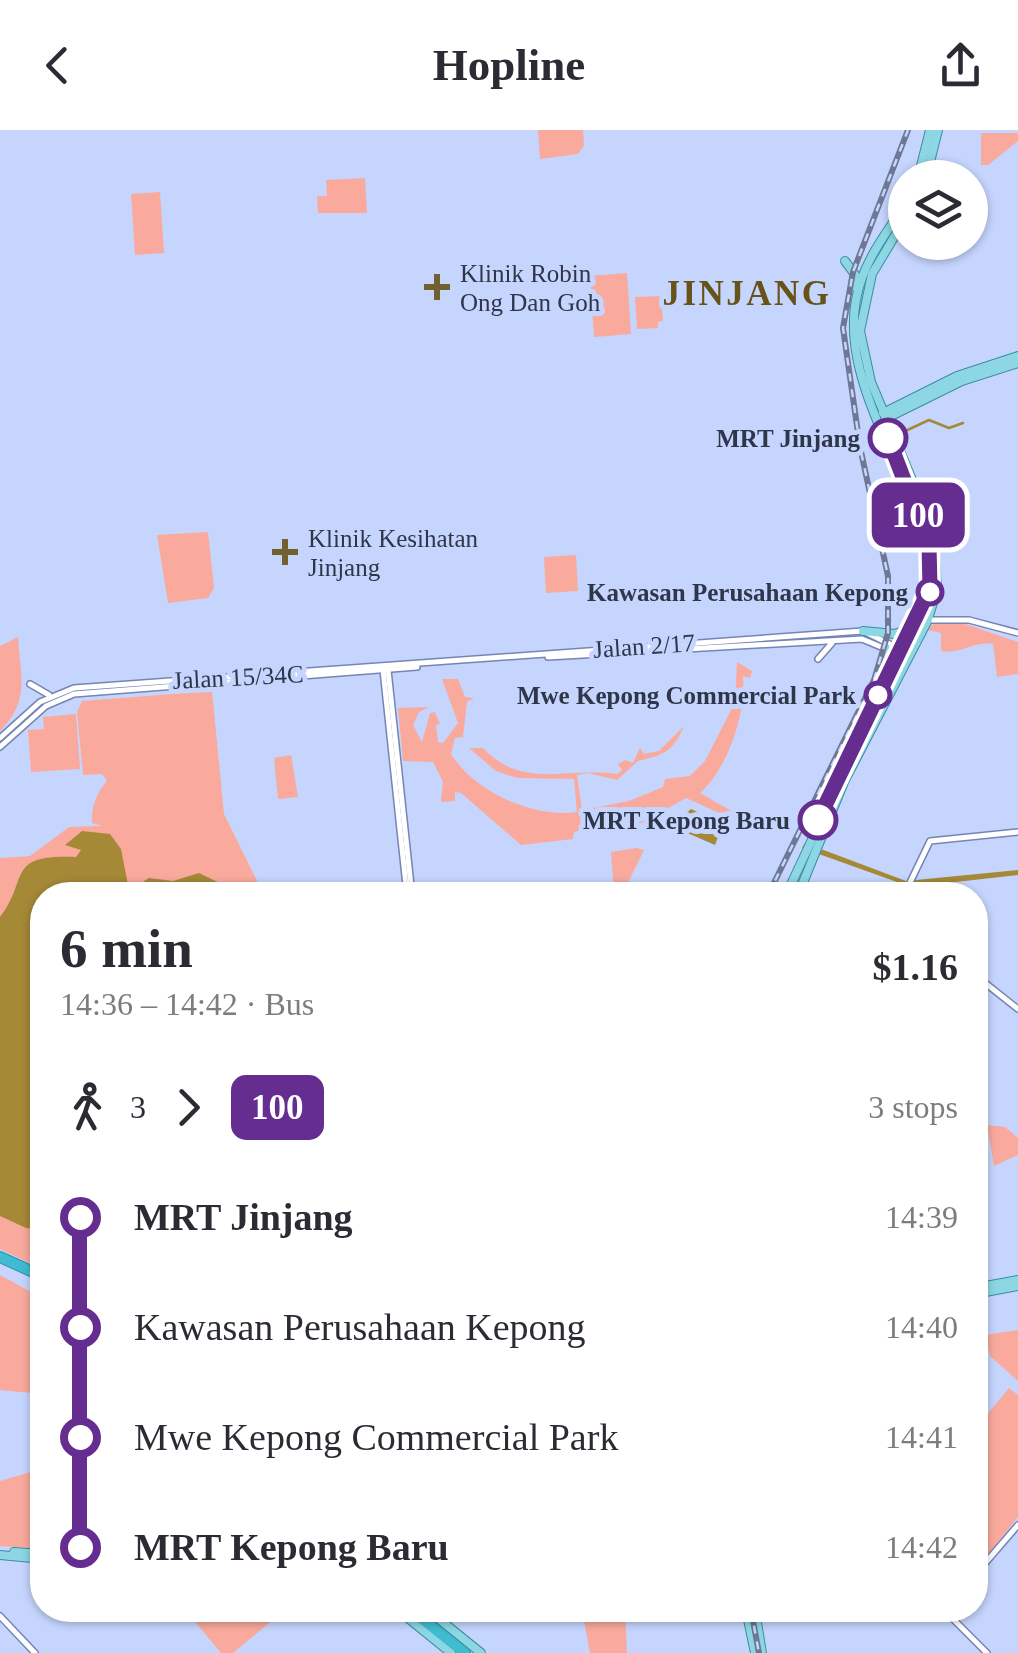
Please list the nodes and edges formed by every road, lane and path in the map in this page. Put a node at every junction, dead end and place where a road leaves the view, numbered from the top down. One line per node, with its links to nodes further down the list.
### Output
1 (930, 130): 3 (main road)
2 (938, 130): 4 (main road)
3 (922, 160)
4 (930, 160)
5 (888, 232): 7 (main road)
6 (888, 247): 12 (main road)
7 (874, 255): 8 (main road); 10 (main road)
8 (857, 260)
9 (845, 261): 10 (main road)
10 (855, 298): 14 (main road)
11 (1018, 360): 13 (main road)
12 (876, 393): 13 (main road); 14 (main road)
13 (901, 408): 14 (main road); 15 (main road)
14 (883, 416): 15 (main road); 16 (main road)
15 (898, 443): 17 (main road); 18 (main road)
16 (908, 490): 17 (main road); 18 (main road)
17 (915, 504): 18 (main road)
18 (929, 531): 19 (main road); 22 (main road)
19 (935, 600): 20 (street); 21 (main road)
20 (943, 617): 21 (street); 24 (street)
21 (927, 622): 25 (main road)
22 (916, 624): 23 (main road); 30 (main road)
23 (863, 631): 30 (street); 34 (street, Jalan 2/17)
24 (1018, 633)
25 (922, 634): 30 (main road); 40 (main road)
26 (841, 640): 27 (street, Jalan 2/17); 29 (street, Jalan 2/17); 31 (street)
27 (807, 642): 28 (street); 32 (street, Jalan 2/17)
28 (822, 648)
29 (886, 648): 30 (street, Jalan 2/17); 33 (main road)
30 (902, 653): 33 (main road); 40 (main road)
31 (818, 659)
32 (411, 668): 34 (street, Jalan 2/17); 37 (street)
33 (892, 668): 44 (main road)
34 (385, 669): 35 (street, Jalan 15/34C); 37 (street); 38 (street, Jalan 15/34C)
35 (370, 674): 37 (street); 38 (street, Jalan 15/34C)
36 (30, 684): 39 (street)
37 (387, 687): 45 (street)
38 (89, 690): 39 (street); 42 (street)
39 (52, 695): 41 (street)
40 (884, 701): 44 (main road)
41 (0, 738)
42 (0, 747)
43 (1018, 832): 47 (street)
44 (809, 850): 46 (main road)
45 (409, 882)
46 (797, 882)
47 (909, 882)
48 (988, 985): 49 (street)
49 (1018, 1009)
50 (0, 1260): 51 (highway)
51 (30, 1274)
52 (1018, 1283): 53 (main road)
53 (988, 1288)
54 (1018, 1525): 57 (street)
55 (0, 1552): 56 (main road)
56 (30, 1555)
57 (988, 1560)
58 (0, 1616): 67 (street)
59 (413, 1622): 68 (main road)
60 (428, 1622): 66 (highway)
61 (432, 1622): 66 (highway)
62 (443, 1622): 70 (main road)
63 (750, 1622): 71 (main road)
64 (756, 1622): 71 (main road)
65 (955, 1622): 72 (street)
66 (446, 1634): 69 (highway)
67 (34, 1653)
68 (452, 1653)
69 (468, 1653)
70 (481, 1653)
71 (759, 1653)
72 (987, 1653)

